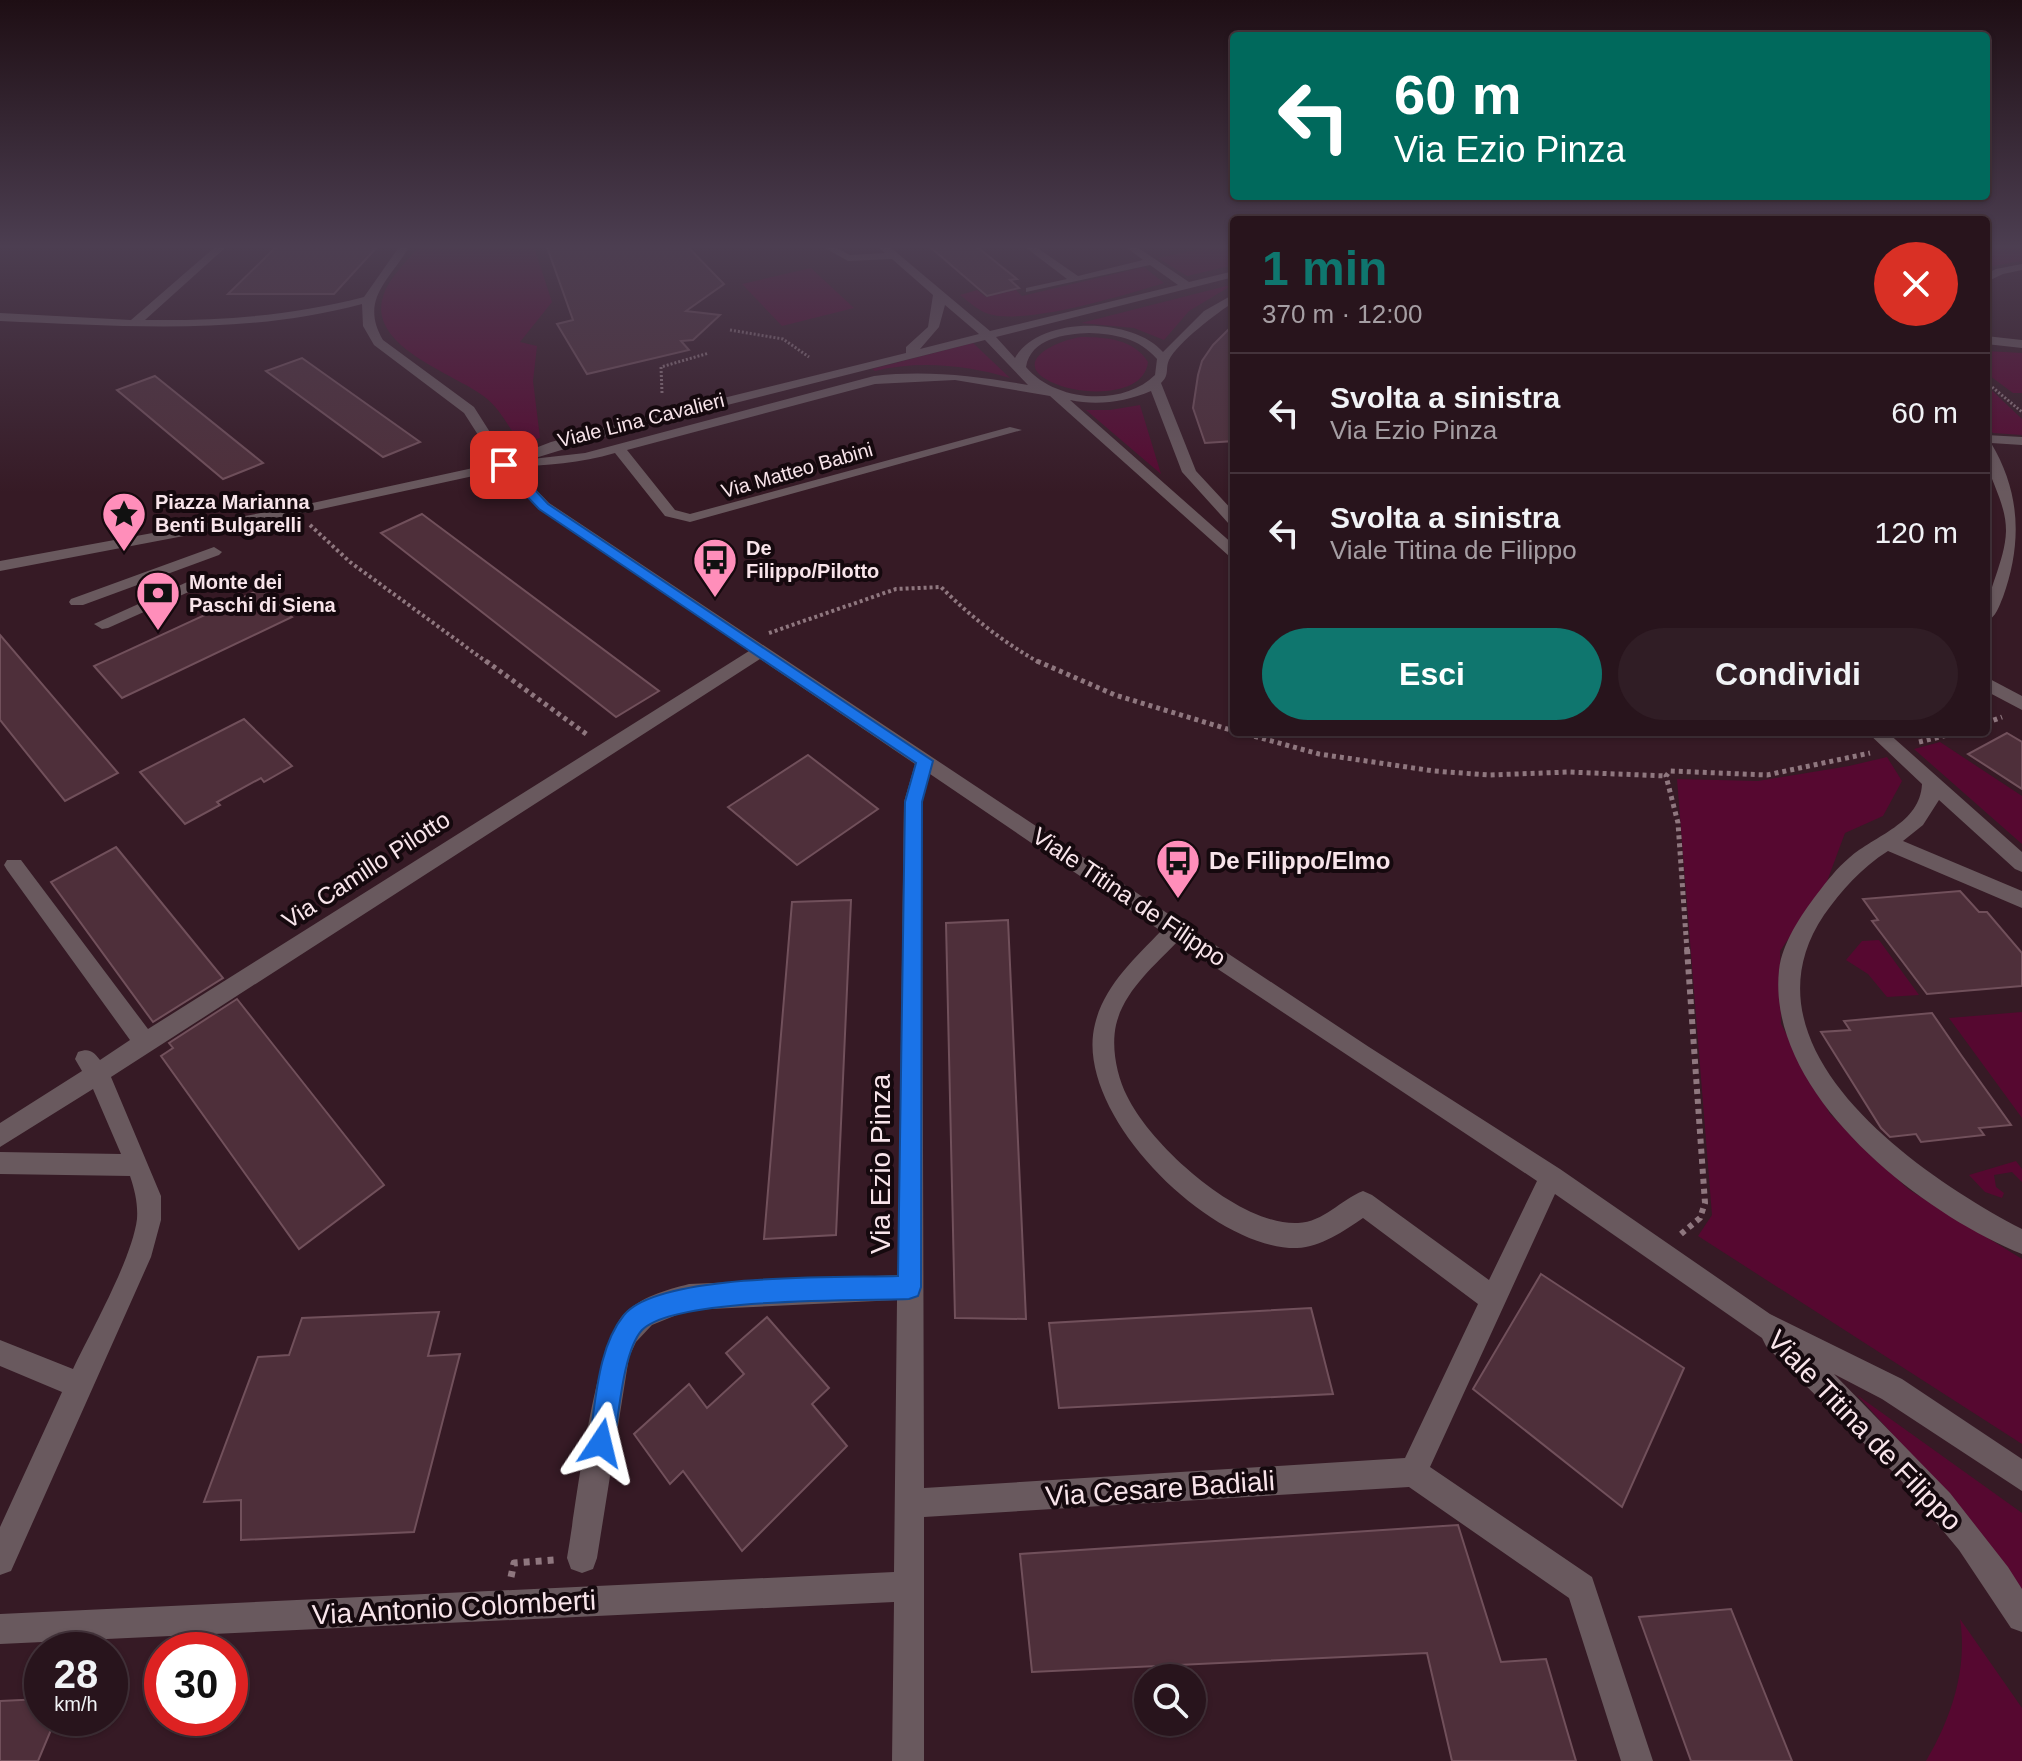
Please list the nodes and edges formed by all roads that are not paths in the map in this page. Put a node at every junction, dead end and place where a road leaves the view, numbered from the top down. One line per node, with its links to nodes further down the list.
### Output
1 (371, 329): 21 (street, Viale Titina de Filippo)
2 (934, 329): 11 (street)
3 (980, 329): 8 (street)
4 (1011, 329): 8 (street, Viale Lina Cavalieri)
5 (1072, 329): 7 (street)
6 (1192, 329): 12 (street)
7 (1078, 330): 12 (street); 13 (street)
8 (987, 335): 11 (street, Viale Lina Cavalieri); 13 (street)
9 (1990, 340): 10 (street)
10 (2022, 344)
11 (897, 358): 21 (street, Viale Lina Cavalieri)
12 (1163, 359): 14 (street)
13 (1029, 380): 15 (street)
14 (1155, 384): 15 (street, Viale Lina Cavalieri); 22 (street)
15 (1054, 393): 19 (street, Viale Lina Cavalieri); 23 (street)
16 (1015, 430): 19 (street, Via Matteo Babini)
17 (1990, 439): 18 (street)
18 (2022, 441)
19 (618, 448): 21 (street, Viale Lina Cavalieri)
20 (1990, 453): 28 (street)
21 (504, 465): 25 (street); 30 (street, Viale Titina de Filippo)
22 (1230, 517)
23 (1230, 549)
24 (214, 552): 27 (street)
25 (0, 566)
26 (205, 579): 29 (street)
27 (77, 602)
28 (1990, 610)
29 (102, 624)
30 (754, 646): 34 (street, Viale Titina de Filippo); 41 (street, Via Camillo Pilotto)
31 (1990, 685): 32 (street)
32 (2022, 704)
33 (1881, 736): 35 (street)
34 (925, 761): 40 (street, Viale Titina de Filippo); 48 (street, Via Ezio Pinza)
35 (1931, 784): 36 (street); 37 (street)
36 (1884, 841): 39 (street); 47 (street)
37 (2022, 864)
38 (14, 865): 41 (street)
39 (2022, 900)
40 (1177, 928): 46 (street, Viale Titina de Filippo); 49 (street)
41 (145, 1043): 42 (street, Via Camillo Pilotto)
42 (92, 1066): 43 (street, Via Camillo Pilotto); 45 (street)
43 (0, 1136)
44 (0, 1163): 45 (street)
45 (138, 1165): 52 (street)
46 (1551, 1177): 49 (street); 50 (street, Viale Titina de Filippo)
47 (2022, 1242)
48 (909, 1287): 55 (street, Via Ezio Pinza); 56 (street)
49 (1493, 1299): 53 (street)
50 (1761, 1323): 54 (street, Viale Titina de Filippo); 59 (street, Viale Titina de Filippo)
51 (0, 1353): 52 (street)
52 (80, 1386): 57 (street)
53 (1413, 1472): 55 (street, Via Cesare Badiali); 62 (street)
54 (2022, 1477)
55 (907, 1504): 58 (street, Via Ezio Pinza)
56 (582, 1558)
57 (0, 1560)
58 (909, 1586): 60 (street, Via Antonio Colomberti); 61 (street, Via Ezio Pinza)
59 (2022, 1617)
60 (0, 1629)
61 (908, 1761)
62 (1637, 1761)

